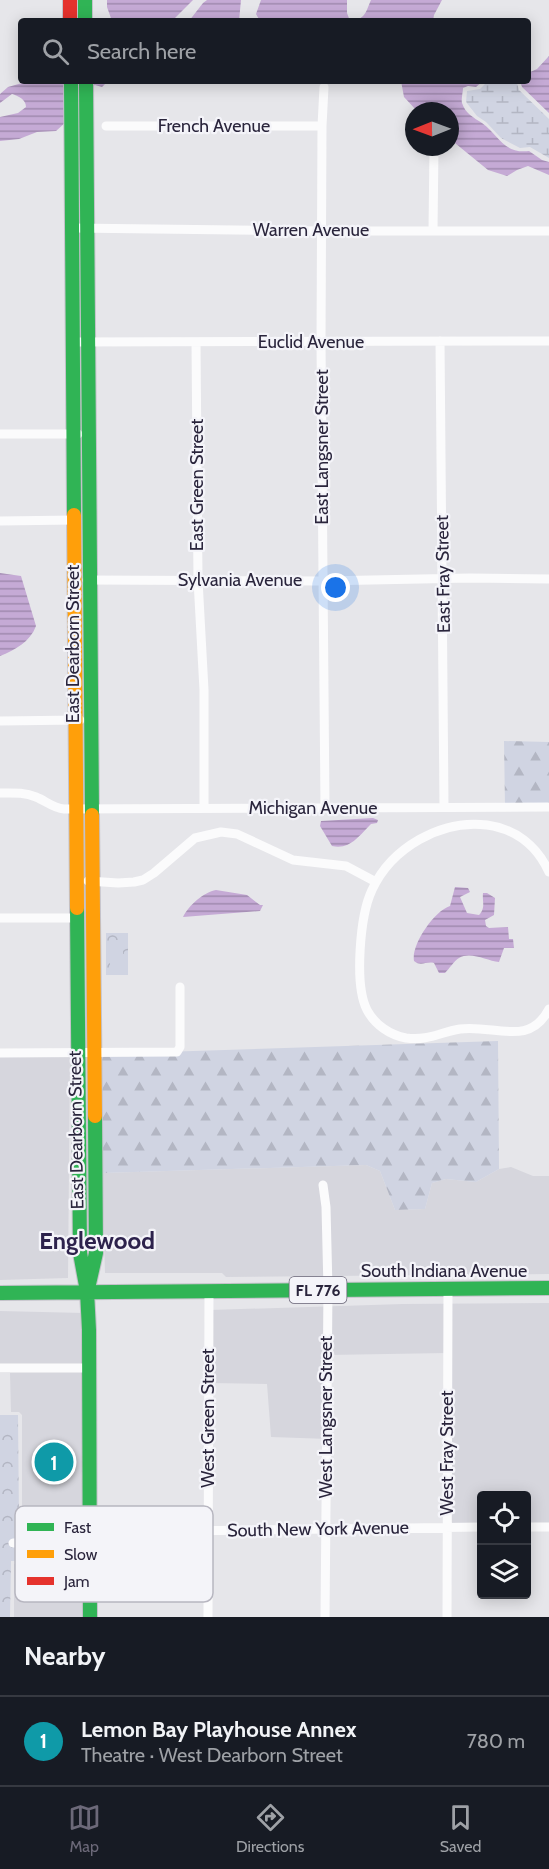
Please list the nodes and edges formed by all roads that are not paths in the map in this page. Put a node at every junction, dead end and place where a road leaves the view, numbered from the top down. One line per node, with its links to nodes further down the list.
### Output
1 (70, 0): 3 (main road)
2 (85, 0): 4 (main road)
3 (70, 18)
4 (86, 18)
5 (71, 84): 11 (main road, East Dearborn Street)
6 (86, 84): 12 (main road, East Dearborn Street)
7 (324, 87): 9 (street, East Langsner Street)
8 (106, 126): 9 (street, French Avenue)
9 (322, 126): 14 (street, East Langsner Street)
10 (434, 156): 13 (street)
11 (73, 228): 12 (street, Warren Avenue); 18 (main road, East Dearborn Street)
12 (88, 228): 14 (street, Warren Avenue); 19 (main road, East Dearborn Street)
13 (433, 230): 14 (street, Warren Avenue); 15 (street, Warren Avenue)
14 (322, 231): 21 (street, East Langsner Street)
15 (549, 231)
16 (440, 341): 17 (street, Euclid Avenue); 21 (street, Euclid Avenue); 27 (street, East Fray Street)
17 (549, 341)
18 (74, 342): 19 (street, Euclid Avenue); 23 (main road, East Dearborn Street)
19 (89, 342): 20 (street, Euclid Avenue); 24 (main road, East Dearborn Street)
20 (196, 342): 21 (street, Euclid Avenue); 31 (street, East Green Street)
21 (321, 342): 32 (street, East Langsner Street)
22 (0, 434): 23 (street)
23 (74, 434): 24 (street); 25 (main road, East Dearborn Street)
24 (89, 434): 30 (main road, East Dearborn Street)
25 (75, 520): 26 (street); 29 (main road, East Dearborn Street)
26 (0, 521)
27 (443, 579): 28 (street, Sylvania Avenue); 32 (street, Sylvania Avenue); 37 (street, East Fray Street)
28 (549, 579)
29 (75, 580): 30 (street, Sylvania Avenue); 33 (main road, East Dearborn Street)
30 (90, 580): 31 (street, Sylvania Avenue); 34 (main road, East Dearborn Street)
31 (198, 580): 32 (street, Sylvania Avenue); 39 (street, East Green Street)
32 (322, 581): 40 (street, East Langsner Street)
33 (76, 720): 34 (street); 35 (street); 41 (main road, East Dearborn Street)
34 (91, 720): 42 (main road, East Dearborn Street)
35 (0, 721)
36 (0, 794): 41 (street, Michigan Avenue)
37 (444, 807): 38 (street, Michigan Avenue); 40 (street, Michigan Avenue)
38 (549, 807)
39 (204, 808): 40 (street, Michigan Avenue); 42 (street, Michigan Avenue)
40 (325, 808)
41 (77, 809): 42 (street, Michigan Avenue); 44 (main road, East Dearborn Street)
42 (92, 809): 45 (main road, East Dearborn Street)
43 (549, 872): 46 (street)
44 (77, 881): 45 (street); 48 (main road, East Dearborn Street)
45 (92, 881): 46 (street); 53 (main road, East Dearborn Street)
46 (376, 882): 50 (street)
47 (0, 918): 48 (street)
48 (77, 918): 52 (main road, East Dearborn Street)
49 (180, 987): 53 (street)
50 (549, 1009)
51 (0, 1053): 52 (street)
52 (78, 1053): 53 (street); 59 (main road, East Dearborn Street)
53 (93, 1053): 59 (main road, East Dearborn Street)
54 (323, 1185): 57 (street)
55 (448, 1288): 56 (main road, South Indiana Avenue / FL 776); 57 (main road, South Indiana Avenue / FL 776); 65 (street, West Fray Street)
56 (549, 1288)
57 (327, 1289): 58 (main road, South Indiana Avenue / FL 776); 69 (street, West Langsner Street)
58 (209, 1291): 59 (main road, South Indiana Avenue / FL 776); 64 (street, West Green Street)
59 (87, 1292): 60 (main road, FL 776); 62 (main road)
60 (0, 1293)
61 (0, 1368): 62 (street)
62 (89, 1368): 63 (main road)
63 (89, 1506)
64 (208, 1506)
65 (447, 1527): 66 (street, South New York Avenue); 69 (street, South New York Avenue); 74 (street, West Fray Street)
66 (477, 1527)
67 (531, 1527): 68 (street)
68 (549, 1527)
69 (326, 1529): 70 (street, South New York Avenue); 73 (street, West Langsner Street)
70 (213, 1530)
71 (90, 1602): 72 (main road)
72 (90, 1617)
73 (325, 1617)
74 (447, 1617)

